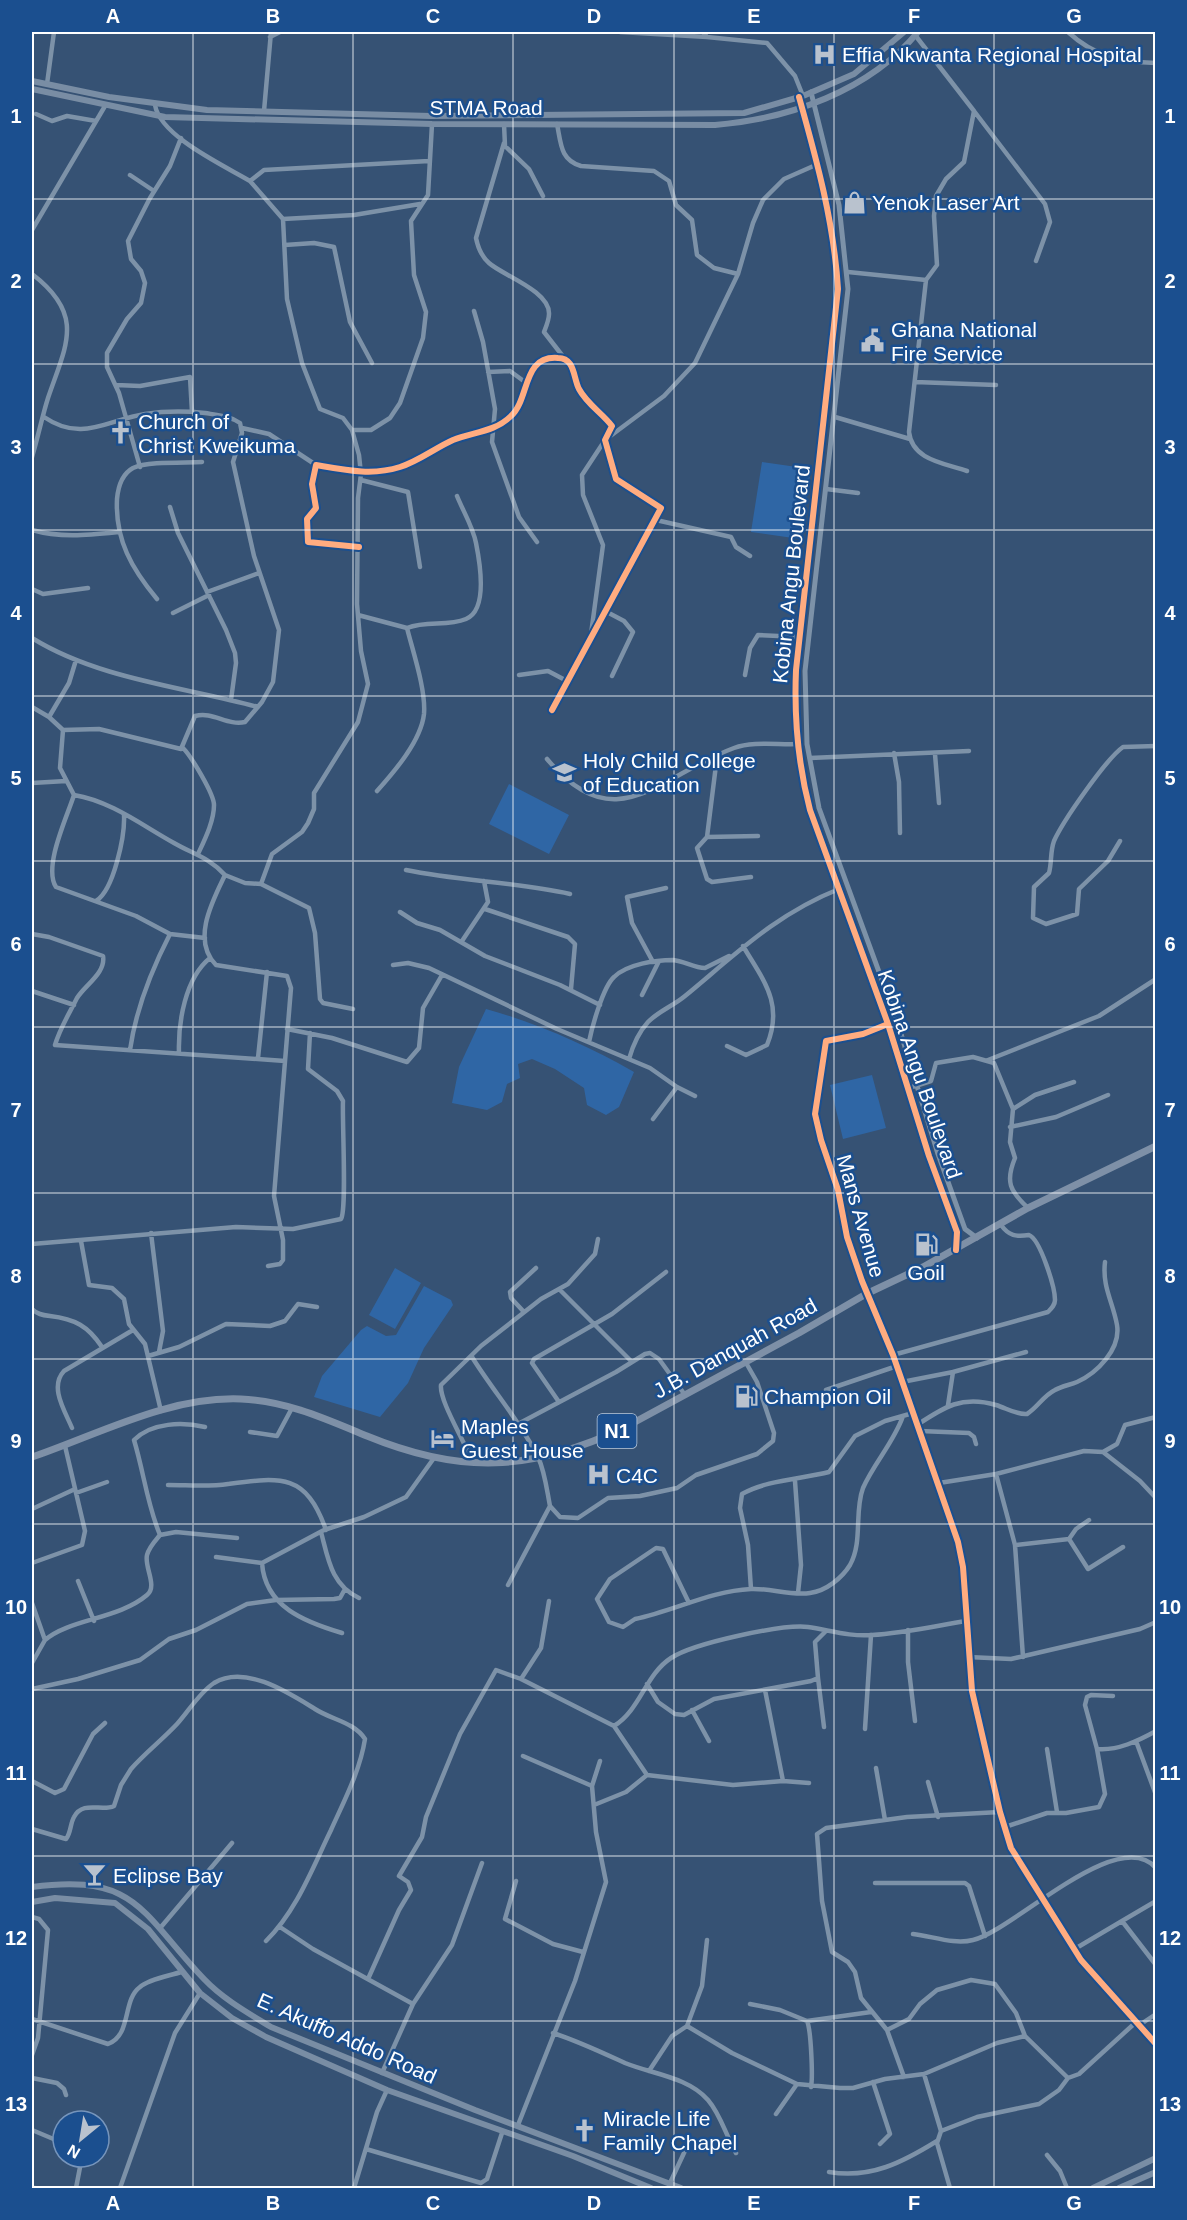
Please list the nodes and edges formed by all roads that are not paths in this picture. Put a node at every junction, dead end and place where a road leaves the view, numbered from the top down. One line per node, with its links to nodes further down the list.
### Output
1 (54, 32): 13 (street)
2 (280, 32): 9 (street)
3 (620, 32): 4 (street)
4 (634, 32): 10 (street)
5 (703, 32): 10 (street)
6 (904, 32): 15 (main road, STMA Road)
7 (1068, 32): 11 (street)
8 (916, 33): 17 (main road, STMA Road); 22 (street)
9 (270, 34): 21 (street)
10 (707, 37): 16 (street)
11 (1155, 63)
12 (32, 81): 13 (main road, STMA Road)
13 (47, 84): 18 (main road, STMA Road)
14 (32, 89): 19 (main road, STMA Road)
15 (811, 92): 16 (main road, STMA Road); 17 (street, Kobina Angu Boulevard)
16 (801, 96): 20 (street, Kobina Angu Boulevard); 21 (main road, STMA Road)
17 (813, 102): 20 (main road, STMA Road); 31 (street, Kobina Angu Boulevard)
18 (155, 105): 21 (main road, STMA Road); 24 (street)
19 (105, 106): 24 (main road, STMA Road); 25 (street)
20 (801, 107): 28 (main road, STMA Road); 33 (street, Kobina Angu Boulevard)
21 (264, 111)
22 (974, 111): 42 (street); 46 (street)
23 (36, 114): 25 (street)
24 (156, 115): 26 (main road, STMA Road); 29 (street)
25 (96, 121): 40 (street)
26 (432, 124): 27 (main road, STMA Road); 32 (street)
27 (504, 124): 28 (main road, STMA Road); 30 (street)
28 (556, 124): 45 (street)
29 (181, 138): 35 (street); 36 (street)
30 (504, 143): 37 (street); 49 (street)
31 (827, 160): 33 (street); 43 (street, Kobina Angu Boulevard)
32 (429, 161): 35 (street); 38 (street)
33 (818, 164): 45 (street); 92 (street, Kobina Angu Boulevard)
34 (130, 175): 36 (street)
35 (250, 181): 39 (street)
36 (154, 191): 53 (street)
37 (543, 196)
38 (420, 204): 39 (street); 61 (street)
39 (283, 219): 41 (street)
40 (32, 230)
41 (285, 245): 48 (street); 61 (street)
42 (1036, 261)
43 (848, 272): 46 (street); 57 (street, Kobina Angu Boulevard)
44 (32, 274): 56 (street)
45 (738, 274): 63 (street)
46 (926, 280): 52 (street)
47 (474, 311): 50 (street)
48 (372, 363)
49 (572, 365): 51 (street); 63 (street)
50 (488, 372): 51 (street); 59 (street)
51 (525, 382): 59 (street)
52 (915, 382): 54 (street); 62 (street)
53 (116, 385): 55 (street); 58 (street)
54 (996, 385)
55 (192, 412): 58 (street); 60 (street)
56 (44, 417): 58 (street); 64 (street)
57 (835, 417): 62 (street); 71 (street, Kobina Angu Boulevard)
58 (127, 419): 67 (street)
59 (494, 427): 69 (street); 78 (street)
60 (242, 428): 66 (street); 82 (street)
61 (352, 430): 69 (street)
62 (910, 439): 68 (street)
63 (605, 440): 75 (street); 91 (street)
64 (32, 457)
65 (202, 462): 67 (street)
66 (316, 465): 69 (street); 79 (street)
67 (140, 467): 77 (street)
68 (967, 471)
69 (362, 474): 70 (street)
70 (361, 480): 79 (street); 81 (street)
71 (826, 489): 72 (street); 112 (street, Kobina Angu Boulevard)
72 (858, 493)
73 (457, 496): 90 (street)
74 (170, 507): 85 (street)
75 (656, 520): 80 (street); 87 (street)
76 (32, 530): 77 (street)
77 (118, 532): 86 (street)
78 (537, 542)
79 (359, 547): 89 (street)
80 (750, 556)
81 (420, 567)
82 (260, 573): 85 (street); 101 (street)
83 (88, 588): 84 (street)
84 (32, 589)
85 (208, 594): 88 (street); 99 (street)
86 (158, 599)
87 (605, 611): 91 (street); 97 (street)
88 (173, 613)
89 (358, 615): 90 (street); 129 (street)
90 (407, 628): 116 (street)
91 (591, 637): 98 (street)
92 (800, 637): 96 (street); 105 (street, Kobina Angu Boulevard)
93 (32, 638): 94 (street)
94 (76, 660): 99 (street); 103 (street)
95 (519, 675): 98 (street)
96 (745, 675)
97 (612, 676)
98 (567, 681): 102 (street)
99 (231, 700): 101 (street)
100 (32, 707): 103 (street)
101 (258, 707): 107 (street)
102 (552, 710)
103 (49, 717): 104 (street)
104 (63, 730): 107 (street); 114 (street)
105 (798, 744): 111 (street); 132 (street, Kobina Angu Boulevard)
106 (1155, 746): 123 (street)
107 (183, 748): 124 (street)
108 (969, 751): 110 (street)
109 (894, 753): 110 (street); 112 (street); 120 (street)
110 (934, 754): 118 (street)
111 (717, 757): 113 (street); 122 (street)
112 (810, 758): 130 (street, Kobina Angu Boulevard)
113 (547, 759)
114 (66, 781): 115 (street); 117 (street)
115 (32, 783)
116 (377, 791)
117 (74, 795): 119 (street); 134 (street)
118 (939, 803)
119 (124, 815): 124 (street); 134 (street)
120 (900, 833)
121 (758, 836): 122 (street)
122 (707, 837): 127 (street)
123 (1120, 841)
124 (198, 854): 126 (street)
125 (406, 870): 128 (street)
126 (225, 875): 129 (street); 139 (street)
127 (752, 877)
128 (484, 881): 133 (street); 135 (street)
129 (261, 884): 154 (street)
130 (847, 885): 132 (street); 168 (street, Kobina Angu Boulevard)
131 (666, 888): 144 (street)
132 (839, 889): 141 (street); 155 (street, Kobina Angu Boulevard)
133 (570, 894)
134 (96, 901): 138 (street)
135 (485, 909): 140 (street); 149 (street)
136 (400, 912): 140 (street)
137 (32, 934): 152 (street)
138 (170, 934): 139 (street); 160 (street)
139 (204, 938): 143 (street)
140 (462, 941): 149 (street)
141 (743, 946): 142 (street); 159 (street)
142 (734, 954): 144 (street); 163 (street)
143 (210, 958): 146 (street); 161 (street)
144 (656, 961): 151 (street); 153 (street)
145 (393, 965): 147 (street)
146 (267, 972): 156 (street); 162 (street)
147 (442, 975): 157 (street); 158 (street)
148 (1155, 979): 164 (street)
149 (571, 990): 153 (street)
150 (32, 991): 152 (street)
151 (642, 995)
152 (74, 1005): 160 (street)
153 (600, 1005): 158 (street)
154 (353, 1009)
155 (888, 1024): 169 (street, Kobina Angu Boulevard); 192 (street, Mans Avenue)
156 (287, 1029): 157 (street); 165 (street)
157 (310, 1033): 179 (street)
158 (589, 1042): 163 (street)
159 (727, 1046)
160 (129, 1050): 161 (street)
161 (179, 1053): 162 (street)
162 (258, 1058): 165 (street)
163 (629, 1059): 167 (street)
164 (988, 1060): 168 (street); 172 (street)
165 (285, 1061): 179 (street)
166 (1074, 1082): 172 (street)
167 (677, 1087): 171 (street); 173 (street)
168 (918, 1087): 169 (street); 178 (street, Kobina Angu Boulevard)
169 (909, 1088): 180 (street, Kobina Angu Boulevard)
170 (1108, 1095): 174 (street)
171 (695, 1096)
172 (1012, 1109): 174 (street)
173 (653, 1119)
174 (1010, 1127): 176 (street)
175 (1155, 1146): 176 (highway, J.B. Danquah Road / N1)
176 (1028, 1208): 177 (highway, J.B. Danquah Road / N1)
177 (1001, 1224): 182 (highway, J.B. Danquah Road / N1); 201 (street)
178 (965, 1228): 180 (street); 182 (street)
179 (281, 1229): 181 (street); 188 (street)
180 (957, 1232): 186 (street, Kobina Angu Boulevard)
181 (151, 1233): 184 (street); 199 (street)
182 (977, 1238): 186 (highway, J.B. Danquah Road / N1)
183 (598, 1239): 191 (street)
184 (81, 1241): 185 (street); 197 (street)
185 (32, 1244)
186 (956, 1250): 192 (highway, J.B. Danquah Road / N1)
187 (1105, 1262): 212 (street)
188 (267, 1266)
189 (536, 1268): 195 (street)
190 (666, 1272): 196 (street)
191 (560, 1290): 195 (street); 196 (street)
192 (866, 1294): 201 (street); 205 (highway, J.B. Danquah Road / N1)
193 (318, 1307): 199 (street)
194 (32, 1310): 198 (street)
195 (524, 1312): 203 (street)
196 (596, 1324): 204 (street); 211 (street)
197 (133, 1330): 198 (street); 202 (street)
198 (102, 1347): 221 (street)
199 (159, 1352): 202 (street)
200 (1026, 1352): 207 (street)
201 (893, 1355): 206 (street)
202 (148, 1356): 214 (street)
203 (472, 1357): 219 (street); 231 (street)
204 (631, 1361): 210 (street); 211 (street)
205 (745, 1361): 210 (highway, J.B. Danquah Road / N1); 239 (street)
206 (897, 1366): 208 (street); 209 (street)
207 (952, 1372): 208 (street); 212 (street)
208 (902, 1382): 215 (street)
209 (826, 1390)
210 (685, 1395): 230 (highway, J.B. Danquah Road / N1)
211 (559, 1402): 219 (street)
212 (948, 1405): 222 (street)
213 (292, 1407): 214 (highway, J.B. Danquah Road / N1); 224 (street); 229 (highway, J.B. Danquah Road / N1)
214 (161, 1411): 216 (highway, J.B. Danquah Road / N1)
215 (913, 1413): 217 (street); 222 (street)
216 (148, 1415): 223 (street); 226 (highway, J.B. Danquah Road / N1)
217 (903, 1416): 233 (street); 255 (street)
218 (1155, 1417): 227 (street)
219 (518, 1424): 230 (street)
220 (206, 1427): 223 (street)
221 (72, 1428)
222 (919, 1428): 225 (street); 235 (street)
223 (152, 1429): 243 (street)
224 (250, 1432)
225 (976, 1444)
226 (65, 1446): 228 (highway, J.B. Danquah Road / N1); 237 (street)
227 (1103, 1452): 232 (street); 238 (street)
228 (32, 1455)
229 (434, 1458): 231 (highway, J.B. Danquah Road / N1); 242 (street)
230 (539, 1459): 231 (highway, J.B. Danquah Road / N1); 239 (street)
231 (472, 1462)
232 (996, 1473): 235 (street); 246 (street)
233 (795, 1481): 254 (street); 255 (street)
234 (107, 1482): 237 (street)
235 (939, 1483): 262 (street)
236 (168, 1485): 242 (street)
237 (75, 1491): 240 (street); 249 (street)
238 (1155, 1498)
239 (550, 1506): 252 (street)
240 (32, 1509)
241 (1089, 1520): 245 (street)
242 (324, 1531): 250 (street); 253 (street)
243 (160, 1535): 244 (street); 261 (street)
244 (237, 1538)
245 (1069, 1539): 246 (street); 247 (street)
246 (1015, 1545): 270 (street)
247 (1124, 1547)
248 (216, 1557): 250 (street)
249 (32, 1563)
250 (262, 1563): 257 (street)
251 (78, 1581): 261 (street)
252 (508, 1585)
253 (345, 1589): 256 (street); 257 (street)
254 (751, 1589): 255 (street); 260 (street)
255 (798, 1593)
256 (359, 1598)
257 (276, 1600): 266 (street); 275 (street)
258 (549, 1601): 273 (street)
259 (32, 1603): 268 (street)
260 (689, 1603): 260 (street)
261 (94, 1621): 268 (street)
262 (966, 1621): 264 (street); 269 (street)
263 (1155, 1622): 270 (street)
264 (908, 1630): 267 (street); 279 (street)
265 (825, 1632): 267 (street); 272 (street); 274 (street)
266 (342, 1633)
267 (871, 1635): 283 (street)
268 (45, 1640): 271 (street)
269 (968, 1656): 270 (street); 300 (street)
270 (1023, 1657)
271 (32, 1664)
272 (818, 1678): 276 (street); 282 (street)
273 (521, 1679): 281 (street); 327 (street)
274 (647, 1684): 278 (street); 281 (street)
275 (32, 1689)
276 (765, 1690): 278 (street); 294 (street)
277 (1113, 1696): 288 (street)
278 (692, 1710): 285 (street)
279 (915, 1721)
280 (105, 1722): 293 (street)
281 (614, 1726): 292 (street)
282 (824, 1727)
283 (865, 1729)
284 (1155, 1731): 286 (street)
285 (709, 1741)
286 (1136, 1741): 288 (street); 298 (street)
287 (1047, 1749): 301 (street)
288 (1097, 1749): 301 (street)
289 (523, 1756): 297 (street)
290 (600, 1761): 297 (street)
291 (876, 1768): 303 (street)
292 (647, 1775): 294 (street); 299 (street)
293 (32, 1780)
294 (783, 1780): 296 (street)
295 (928, 1782): 302 (street)
296 (809, 1783)
297 (592, 1786): 299 (street)
298 (1155, 1795)
299 (594, 1805): 324 (street)
300 (1000, 1812): 302 (street); 304 (street)
301 (1057, 1812): 304 (street)
302 (938, 1817): 303 (street)
303 (885, 1820): 331 (street)
304 (1005, 1827): 312 (street)
305 (32, 1829): 318 (street)
306 (232, 1843): 317 (street)
307 (482, 1863): 329 (street)
308 (1155, 1868): 312 (street)
309 (516, 1881): 324 (street)
310 (875, 1883): 320 (street)
311 (32, 1887): 317 (main road, E. Akuffo Addo Road)
312 (1041, 1900): 320 (street); 323 (street)
313 (1155, 1901): 316 (street)
314 (32, 1902): 326 (main road, E. Akuffo Addo Road)
315 (32, 1917): 334 (street)
316 (1122, 1921): 323 (street); 325 (street)
317 (161, 1927): 344 (main road, E. Akuffo Addo Road)
318 (280, 1927): 322 (street); 327 (street)
319 (913, 1934): 320 (street)
320 (985, 1936)
321 (707, 1940): 337 (street)
322 (266, 1941)
323 (1074, 1950): 336 (street)
324 (583, 1952): 339 (street)
325 (1155, 1965)
326 (181, 1972): 328 (main road, E. Akuffo Addo Road); 334 (street)
327 (368, 1979): 329 (street)
328 (200, 1993): 352 (main road, E. Akuffo Addo Road); 373 (street)
329 (413, 2004): 344 (street)
330 (750, 2004): 335 (street)
331 (871, 2012): 335 (street); 338 (street)
332 (1155, 2014): 336 (street)
333 (32, 2019): 334 (street)
334 (39, 2020): 342 (street)
335 (807, 2021): 351 (street)
336 (1136, 2024): 341 (street); 348 (street)
337 (687, 2026): 343 (street); 350 (street)
338 (886, 2030): 340 (street); 346 (street)
339 (553, 2033): 343 (street); 355 (street)
340 (1025, 2036): 345 (street); 348 (street)
341 (1155, 2044)
342 (32, 2055)
343 (649, 2071): 364 (street)
344 (382, 2073): 355 (main road, E. Akuffo Addo Road)
345 (924, 2074): 346 (street); 357 (street)
346 (904, 2077): 349 (street)
347 (32, 2078): 353 (street)
348 (1068, 2078): 357 (street)
349 (873, 2082): 351 (street); 362 (street)
350 (797, 2084): 351 (street); 354 (street)
351 (811, 2087)
352 (387, 2090): 358 (main road, E. Akuffo Addo Road); 363 (street)
353 (66, 2096)
354 (776, 2114)
355 (518, 2125): 370 (main road, E. Akuffo Addo Road)
356 (32, 2130): 359 (street)
357 (941, 2131): 361 (street)
358 (501, 2133): 371 (street); 375 (main road, E. Akuffo Addo Road)
359 (51, 2138)
360 (690, 2140): 370 (street)
361 (937, 2141): 368 (street); 377 (street)
362 (880, 2144)
363 (366, 2149): 371 (street); 374 (street)
364 (736, 2153)
365 (1047, 2155): 378 (street)
366 (1155, 2158): 379 (main road)
367 (80, 2169): 372 (street)
368 (829, 2172)
369 (1155, 2172): 380 (main road)
370 (670, 2183): 376 (main road, E. Akuffo Addo Road)
371 (480, 2186)
372 (76, 2188)
373 (120, 2188)
374 (354, 2188)
375 (646, 2188)
376 (681, 2188)
377 (950, 2188)
378 (1067, 2188)
379 (1093, 2188)
380 (1119, 2188)

